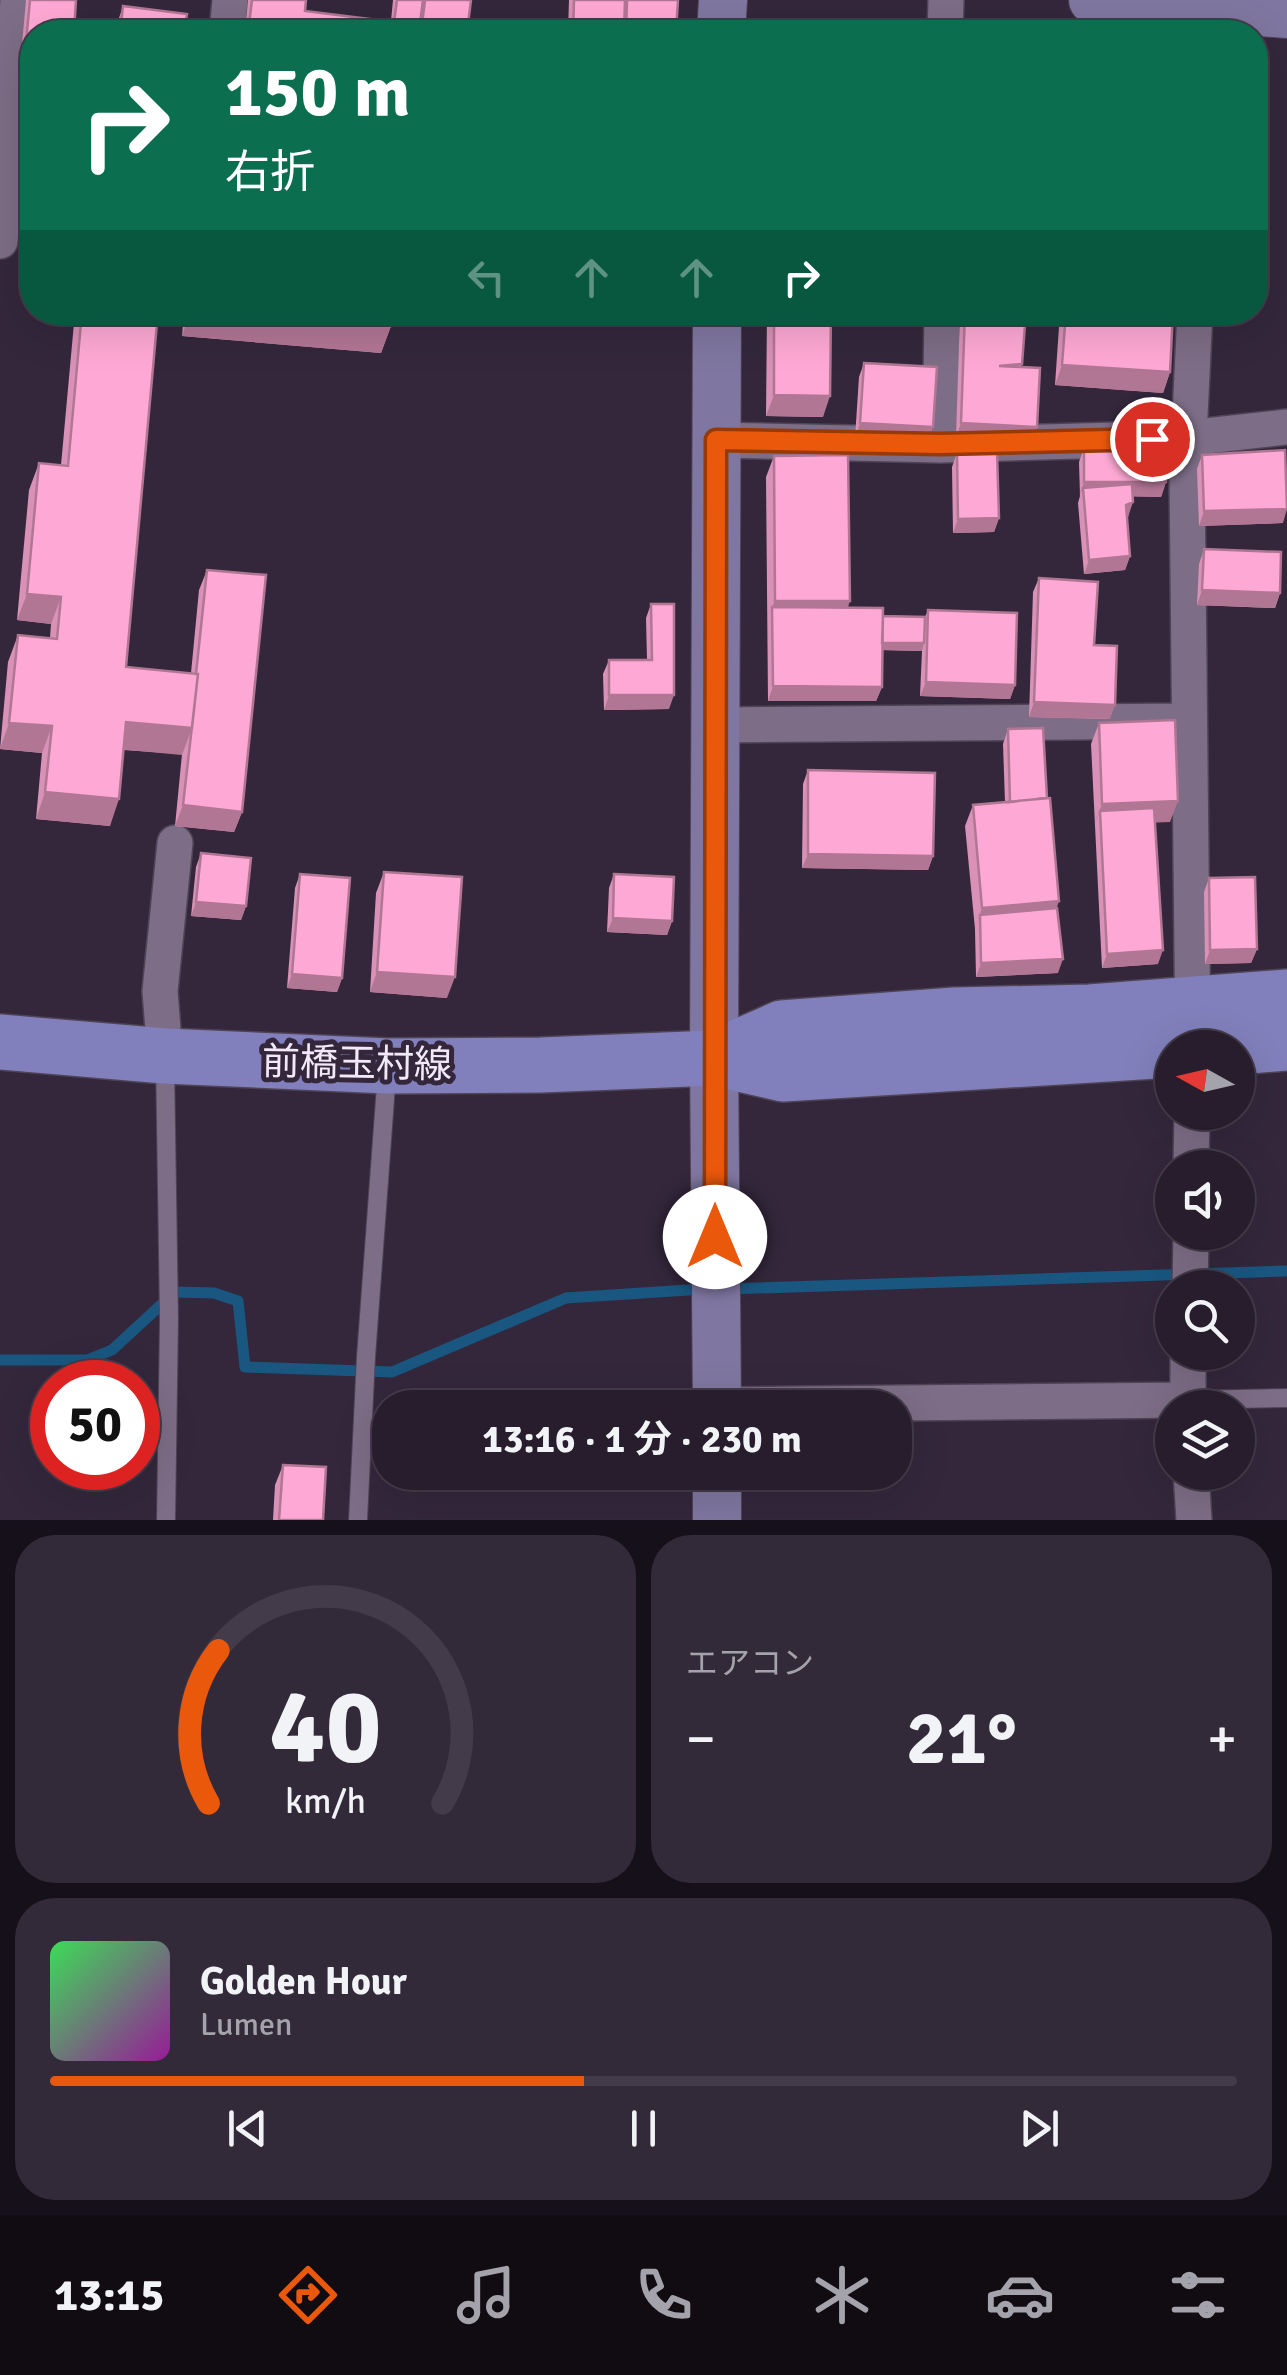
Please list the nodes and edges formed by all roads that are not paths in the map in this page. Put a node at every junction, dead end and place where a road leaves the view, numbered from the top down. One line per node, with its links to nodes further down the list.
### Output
1 (18, 0): 5 (street)
2 (1092, 0): 4 (main road)
3 (1287, 14): 4 (main road)
4 (1214, 20)
5 (12, 181): 6 (street)
6 (0, 241)
7 (717, 325): 12 (main road)
8 (942, 325): 13 (street)
9 (1194, 325): 11 (street)
10 (1287, 427): 11 (street)
11 (1188, 438): 13 (street); 14 (street)
12 (716, 440): 13 (street); 15 (main road)
13 (940, 444)
14 (1188, 721): 15 (street); 18 (street)
15 (717, 724): 25 (main road)
16 (174, 843): 24 (street)
17 (1287, 997): 19 (main road, 前橋玉村線)
18 (1195, 1030)
19 (1213, 1030)
20 (1155, 1041): 25 (main road, 前橋玉村線)
21 (1255, 1041): 23 (main road, 前橋玉村線)
22 (0, 1042): 24 (main road, 前橋玉村線)
23 (1287, 1043)
24 (165, 1056): 26 (main road, 前橋玉村線); 34 (lane)
25 (714, 1058): 26 (main road, 前橋玉村線); 27 (main road)
26 (388, 1066): 35 (lane)
27 (717, 1390)
28 (1287, 1398): 29 (lane)
29 (1255, 1400)
30 (1155, 1404): 31 (street)
31 (912, 1405)
32 (717, 1490): 36 (main road)
33 (1192, 1490): 37 (street)
34 (166, 1520)
35 (358, 1520)
36 (717, 1520)
37 (1194, 1520)

